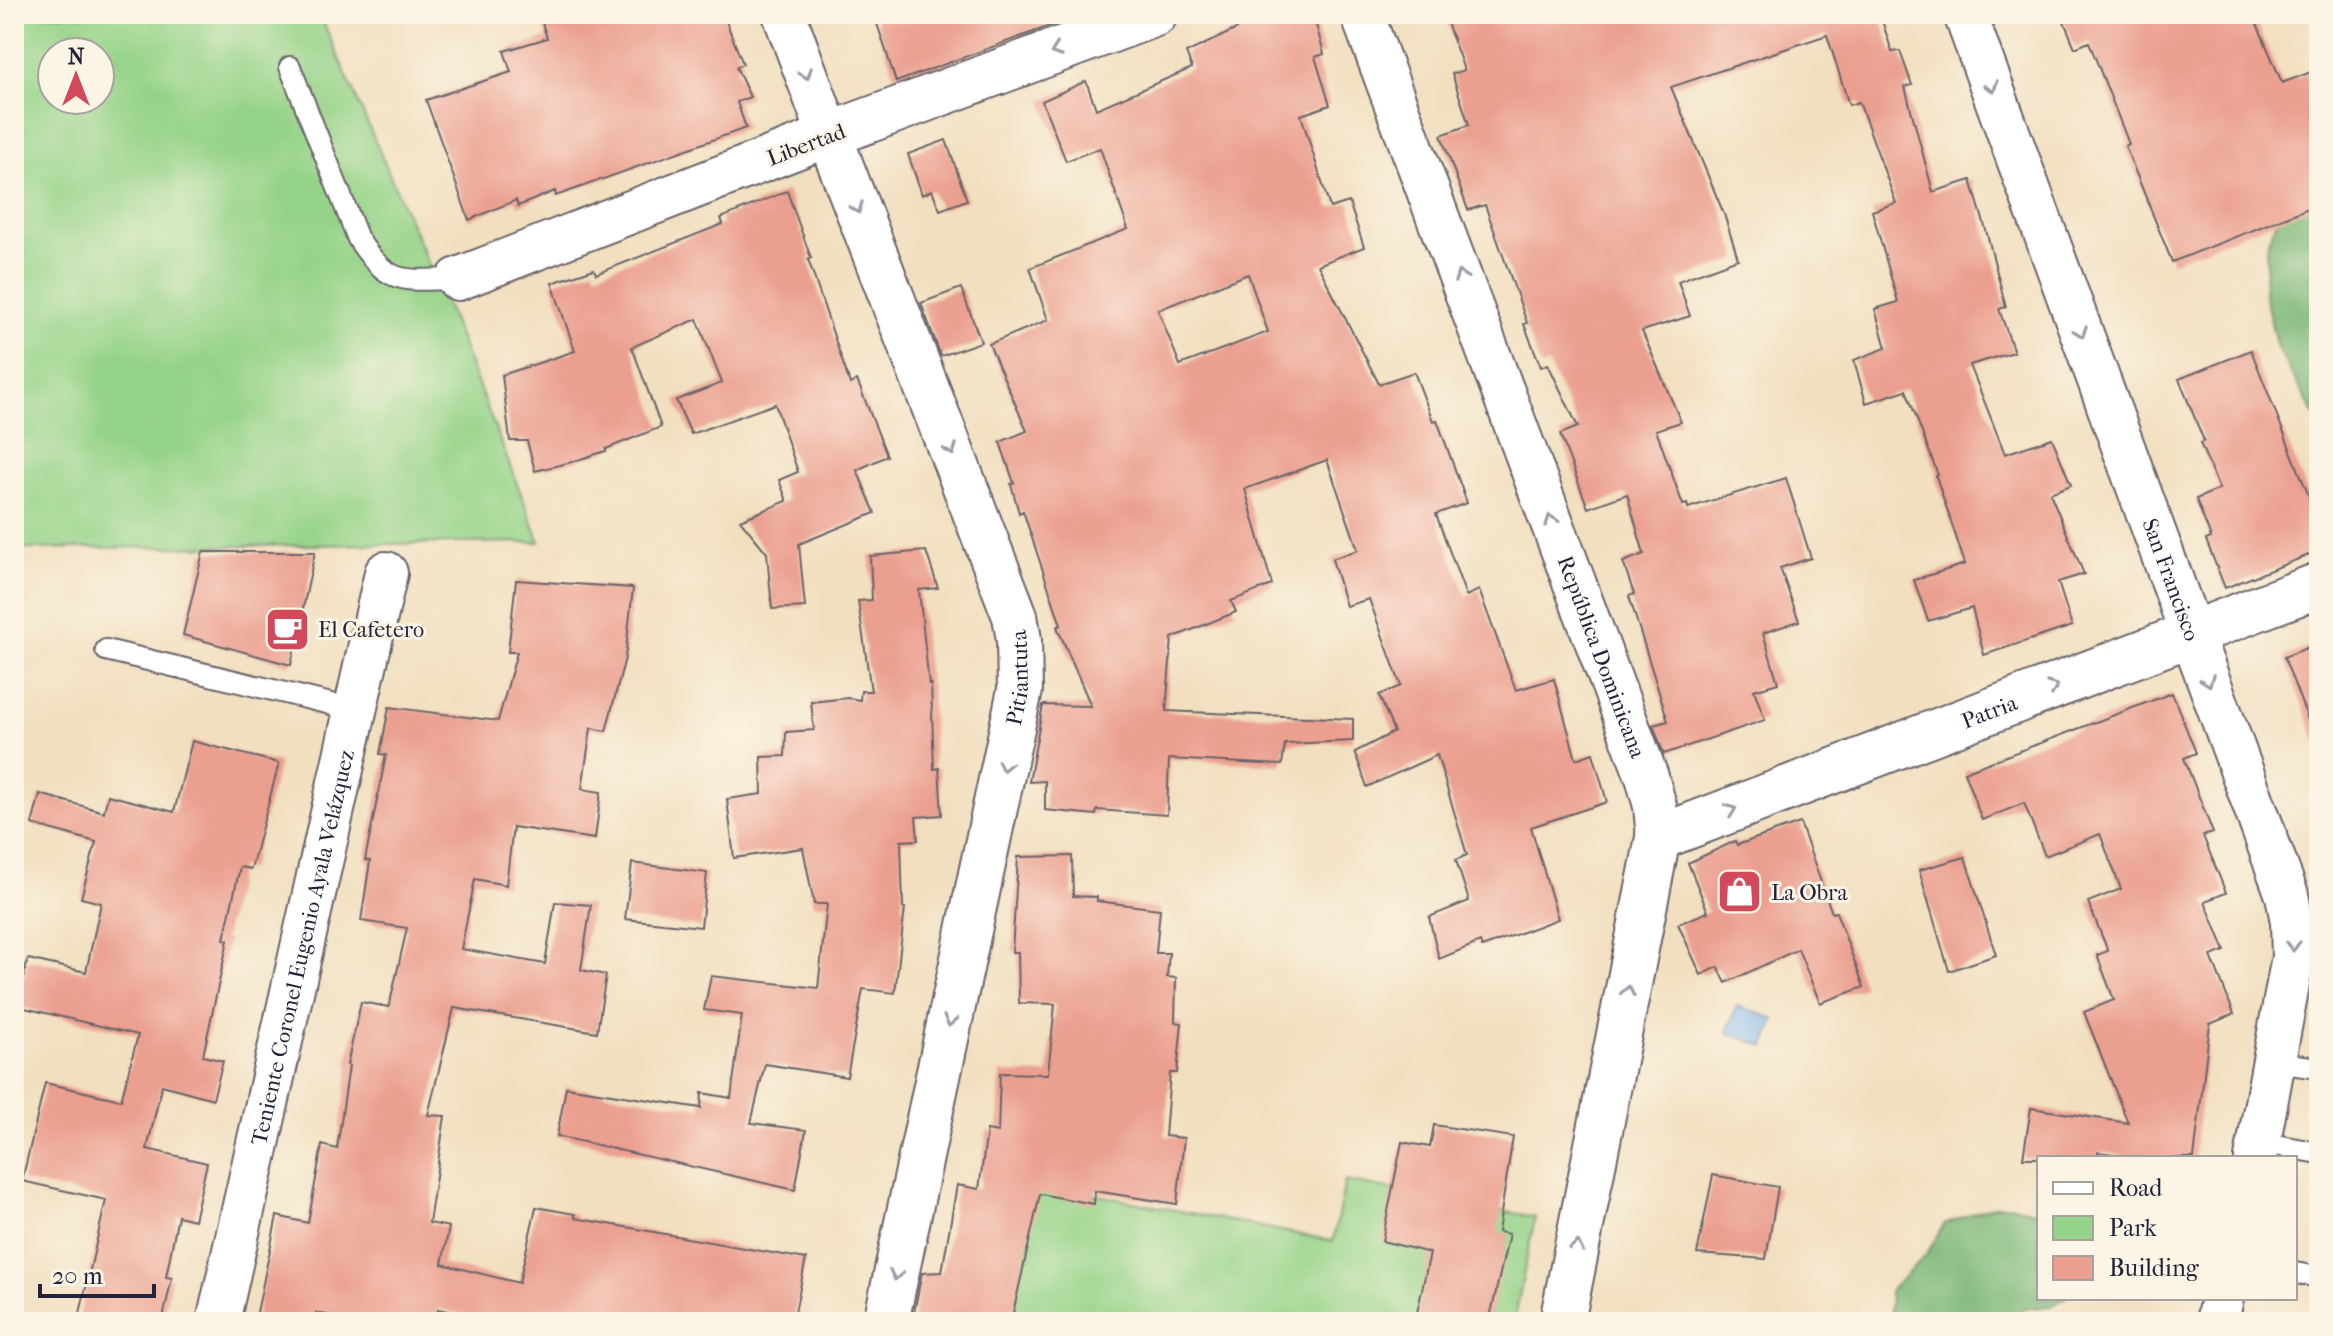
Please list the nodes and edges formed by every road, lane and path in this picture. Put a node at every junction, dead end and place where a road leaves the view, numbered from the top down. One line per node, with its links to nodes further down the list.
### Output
1 (784, 14): 6 (street, Pitiantuta, one-way to 6)
2 (1155, 14): 6 (street, Libertad, one-way to 6)
3 (1362, 14): 13 (street, República Dominicana, one-way to 3)
4 (1965, 14): 10 (street, San Francisco, one-way to 10)
5 (290, 67): 7 (lane)
6 (829, 135): 7 (street, Libertad); 22 (street, Pitiantuta, one-way to 22)
7 (458, 279)
8 (386, 573): 12 (street, Teniente Coronel Eugenio Ayala Velázquez)
9 (2319, 585): 10 (street, Patria)
10 (2191, 635): 13 (street, Patria, one-way to 10); 14 (street, San Francisco, one-way to 14)
11 (106, 650): 12 (lane)
12 (355, 712): 21 (street, Teniente Coronel Eugenio Ayala Velázquez)
13 (1658, 838): 23 (street, República Dominicana, one-way to 13)
14 (2273, 1062): 15 (lane); 16 (street, San Francisco)
15 (2319, 1068)
16 (2258, 1150): 17 (lane)
17 (2319, 1153)
18 (2297, 1273): 19 (lane)
19 (2319, 1277)
20 (2222, 1300): 24 (street)
21 (218, 1322)
22 (886, 1322)
23 (1562, 1322)
24 (2217, 1322)

